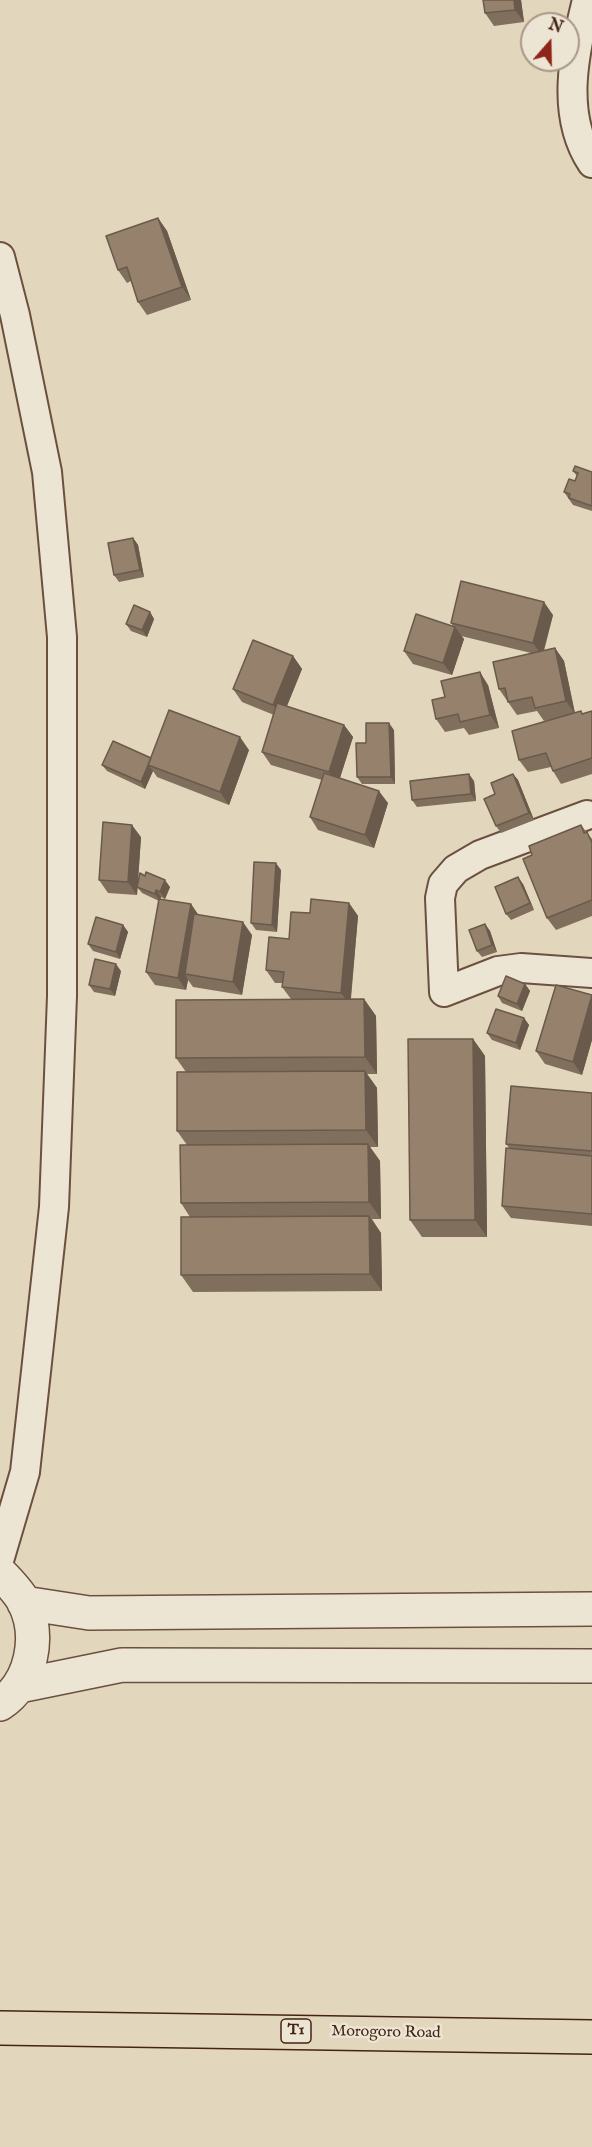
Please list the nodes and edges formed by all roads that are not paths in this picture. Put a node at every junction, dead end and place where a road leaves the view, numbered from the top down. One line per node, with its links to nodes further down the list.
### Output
1 (586, 0): 2 (street)
2 (592, 163)
3 (0, 257): 6 (street)
4 (587, 815): 5 (street)
5 (592, 973)
6 (0, 1557)
7 (0, 1573): 8 (street)
8 (24, 1603): 9 (street); 11 (street)
9 (592, 1609)
10 (592, 1666): 11 (street)
11 (9, 1695)
12 (0, 2028): 13 (highway, Morogoro Road / T1)
13 (592, 2037)

